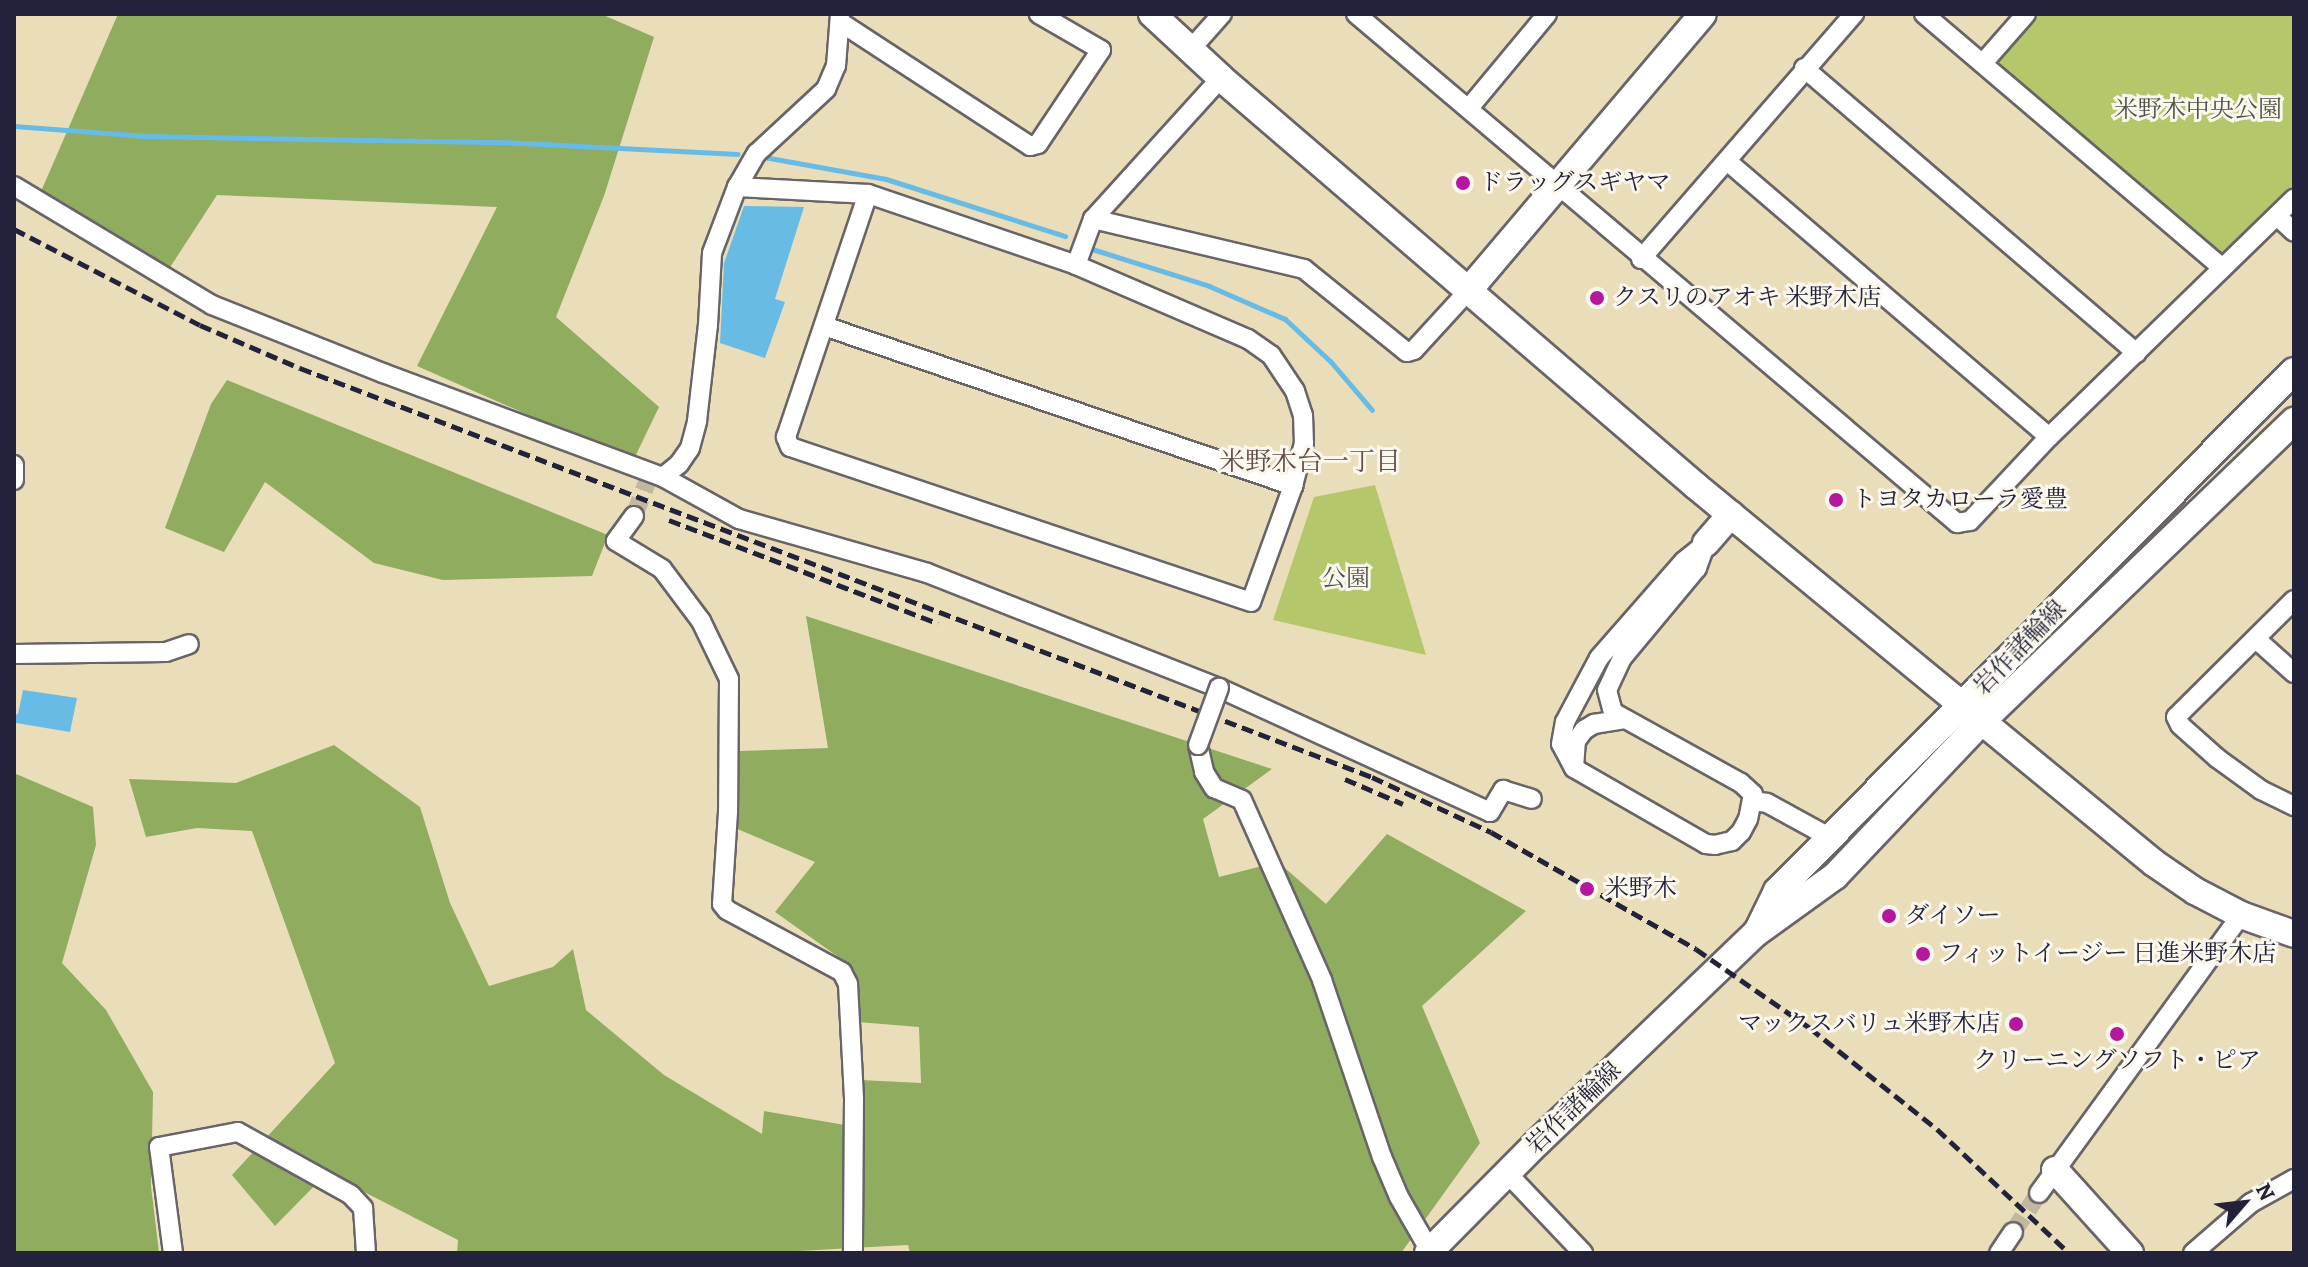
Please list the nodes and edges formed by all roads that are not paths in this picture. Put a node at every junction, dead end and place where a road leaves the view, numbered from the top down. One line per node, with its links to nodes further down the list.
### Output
1 (1039, 14): 10 (street)
2 (1152, 14): 11 (main road)
3 (1222, 14): 11 (street)
4 (1356, 14): 15 (street)
5 (1546, 14): 15 (street)
6 (1703, 14): 17 (main road)
7 (1854, 14): 13 (street)
8 (1924, 14): 12 (street)
9 (2026, 14): 12 (street)
10 (840, 18): 19 (street)
11 (1190, 50): 14 (main road)
12 (1983, 63): 27 (street)
13 (1804, 68): 16 (street); 30 (street)
14 (1221, 78): 23 (street); 28 (main road)
15 (1469, 108): 17 (street)
16 (1727, 161): 25 (street); 33 (street)
17 (1558, 184): 25 (street); 28 (main road)
18 (14, 186): 35 (street)
19 (737, 187): 20 (street); 35 (street)
20 (868, 194): 26 (street); 29 (street)
21 (2294, 199): 22 (street)
22 (2277, 216): 24 (street); 27 (street)
23 (1093, 219): 26 (street); 28 (street)
24 (2294, 232)
25 (1641, 259): 33 (street)
26 (1076, 265): 37 (street)
27 (2222, 268): 30 (street)
28 (1468, 291): 38 (main road)
29 (824, 326): 37 (street); 37 (street)
30 (2137, 353): 33 (street)
31 (2294, 371): 47 (main road, 岩作諸輪線)
32 (2294, 421): 47 (main road, 岩作諸輪線)
33 (2049, 437)
34 (14, 465): 36 (street)
35 (663, 477): 46 (street)
36 (14, 480)
37 (1293, 486)
38 (1731, 514): 40 (main road); 47 (main road)
39 (634, 516): 65 (street)
40 (1706, 543): 48 (street); 49 (street)
41 (2294, 600): 42 (street)
42 (2256, 639): 45 (street); 52 (street)
43 (189, 644): 44 (street)
44 (14, 654)
45 (2294, 673)
46 (1219, 688): 50 (street); 62 (street, bridge)
47 (1971, 715): 53 (main road, 岩作諸輪線); 54 (main road); 55 (main road, 岩作諸輪線)
48 (1625, 719): 49 (street); 51 (street)
49 (1574, 768): 51 (street)
50 (1532, 799)
51 (1753, 801): 53 (street)
52 (2294, 806)
53 (1831, 838): 55 (main road, 岩作諸輪線)
54 (2241, 915): 56 (main road); 57 (street)
55 (1756, 933): 58 (main road, 岩作諸輪線)
56 (2294, 934)
57 (2055, 1170): 60 (street); 68 (main road)
58 (1508, 1174): 62 (main road, 岩作諸輪線); 66 (street)
59 (2294, 1179): 69 (street)
60 (2039, 1193)
61 (2013, 1232): 67 (street)
62 (1429, 1252)
63 (173, 1253): 64 (street)
64 (366, 1253)
65 (853, 1253)
66 (1583, 1253)
67 (1999, 1253)
68 (2130, 1253)
69 (2193, 1253)

